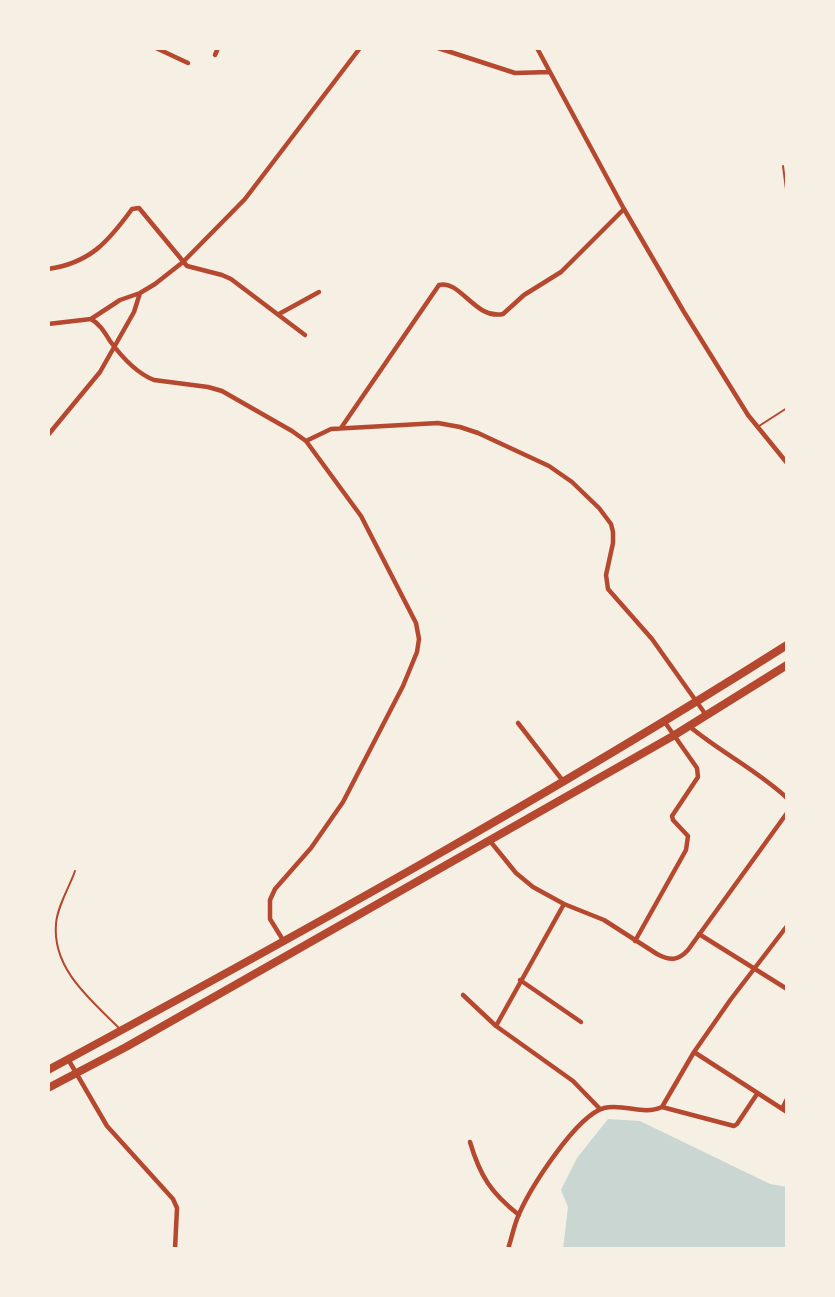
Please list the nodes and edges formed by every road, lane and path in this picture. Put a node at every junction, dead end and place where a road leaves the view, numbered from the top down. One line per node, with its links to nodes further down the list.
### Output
1 (218, 48): 6 (street)
2 (360, 48): 12 (street)
3 (438, 48): 8 (street)
4 (537, 48): 8 (street)
5 (159, 49): 7 (street)
6 (215, 55)
7 (188, 63)
8 (549, 72): 11 (street)
9 (783, 166): 10 (lane)
10 (787, 197)
11 (624, 209): 22 (street); 23 (street)
12 (183, 262): 13 (street); 15 (street); 16 (street)
13 (48, 268)
14 (319, 292): 16 (street)
15 (140, 294): 17 (street); 20 (street)
16 (279, 314): 19 (street)
17 (91, 319): 18 (street); 20 (street)
18 (48, 324)
19 (305, 335)
20 (114, 347): 24 (street); 25 (street)
21 (787, 408): 22 (lane)
22 (756, 427): 26 (street)
23 (341, 428): 25 (street); 29 (street)
24 (48, 435)
25 (306, 441): 43 (street)
26 (787, 463)
27 (787, 645): 29 (main road)
28 (787, 665): 30 (main road)
29 (697, 702): 30 (street); 31 (main road)
30 (706, 716): 33 (main road)
31 (664, 721): 34 (street); 35 (main road)
32 (518, 723): 35 (street)
33 (689, 726): 34 (main road); 36 (street)
34 (673, 736): 38 (main road); 44 (street)
35 (563, 781): 43 (main road)
36 (787, 798)
37 (787, 813): 42 (street)
38 (490, 841): 40 (street); 50 (main road)
39 (75, 872): 53 (lane)
40 (564, 904): 44 (street); 46 (street)
41 (787, 926): 45 (street)
42 (699, 934): 44 (street); 45 (street)
43 (283, 940): 49 (main road)
44 (635, 941)
45 (756, 969): 47 (street); 54 (street)
46 (520, 980): 51 (street); 52 (street)
47 (787, 989)
48 (463, 995): 52 (street)
49 (183, 996): 50 (main road); 53 (main road)
50 (190, 1010): 57 (main road)
51 (580, 1022)
52 (496, 1026): 62 (street)
53 (121, 1030): 55 (main road)
54 (694, 1052): 59 (street); 61 (street)
55 (68, 1059): 56 (main road); 57 (street)
56 (48, 1070)
57 (76, 1073): 58 (main road); 66 (street)
58 (48, 1088)
59 (757, 1094): 61 (street); 63 (street)
60 (787, 1099): 63 (street)
61 (662, 1107): 62 (street)
62 (600, 1109): 65 (street)
63 (784, 1111)
64 (470, 1142): 65 (street)
65 (519, 1215): 67 (street)
66 (175, 1249)
67 (508, 1249)

